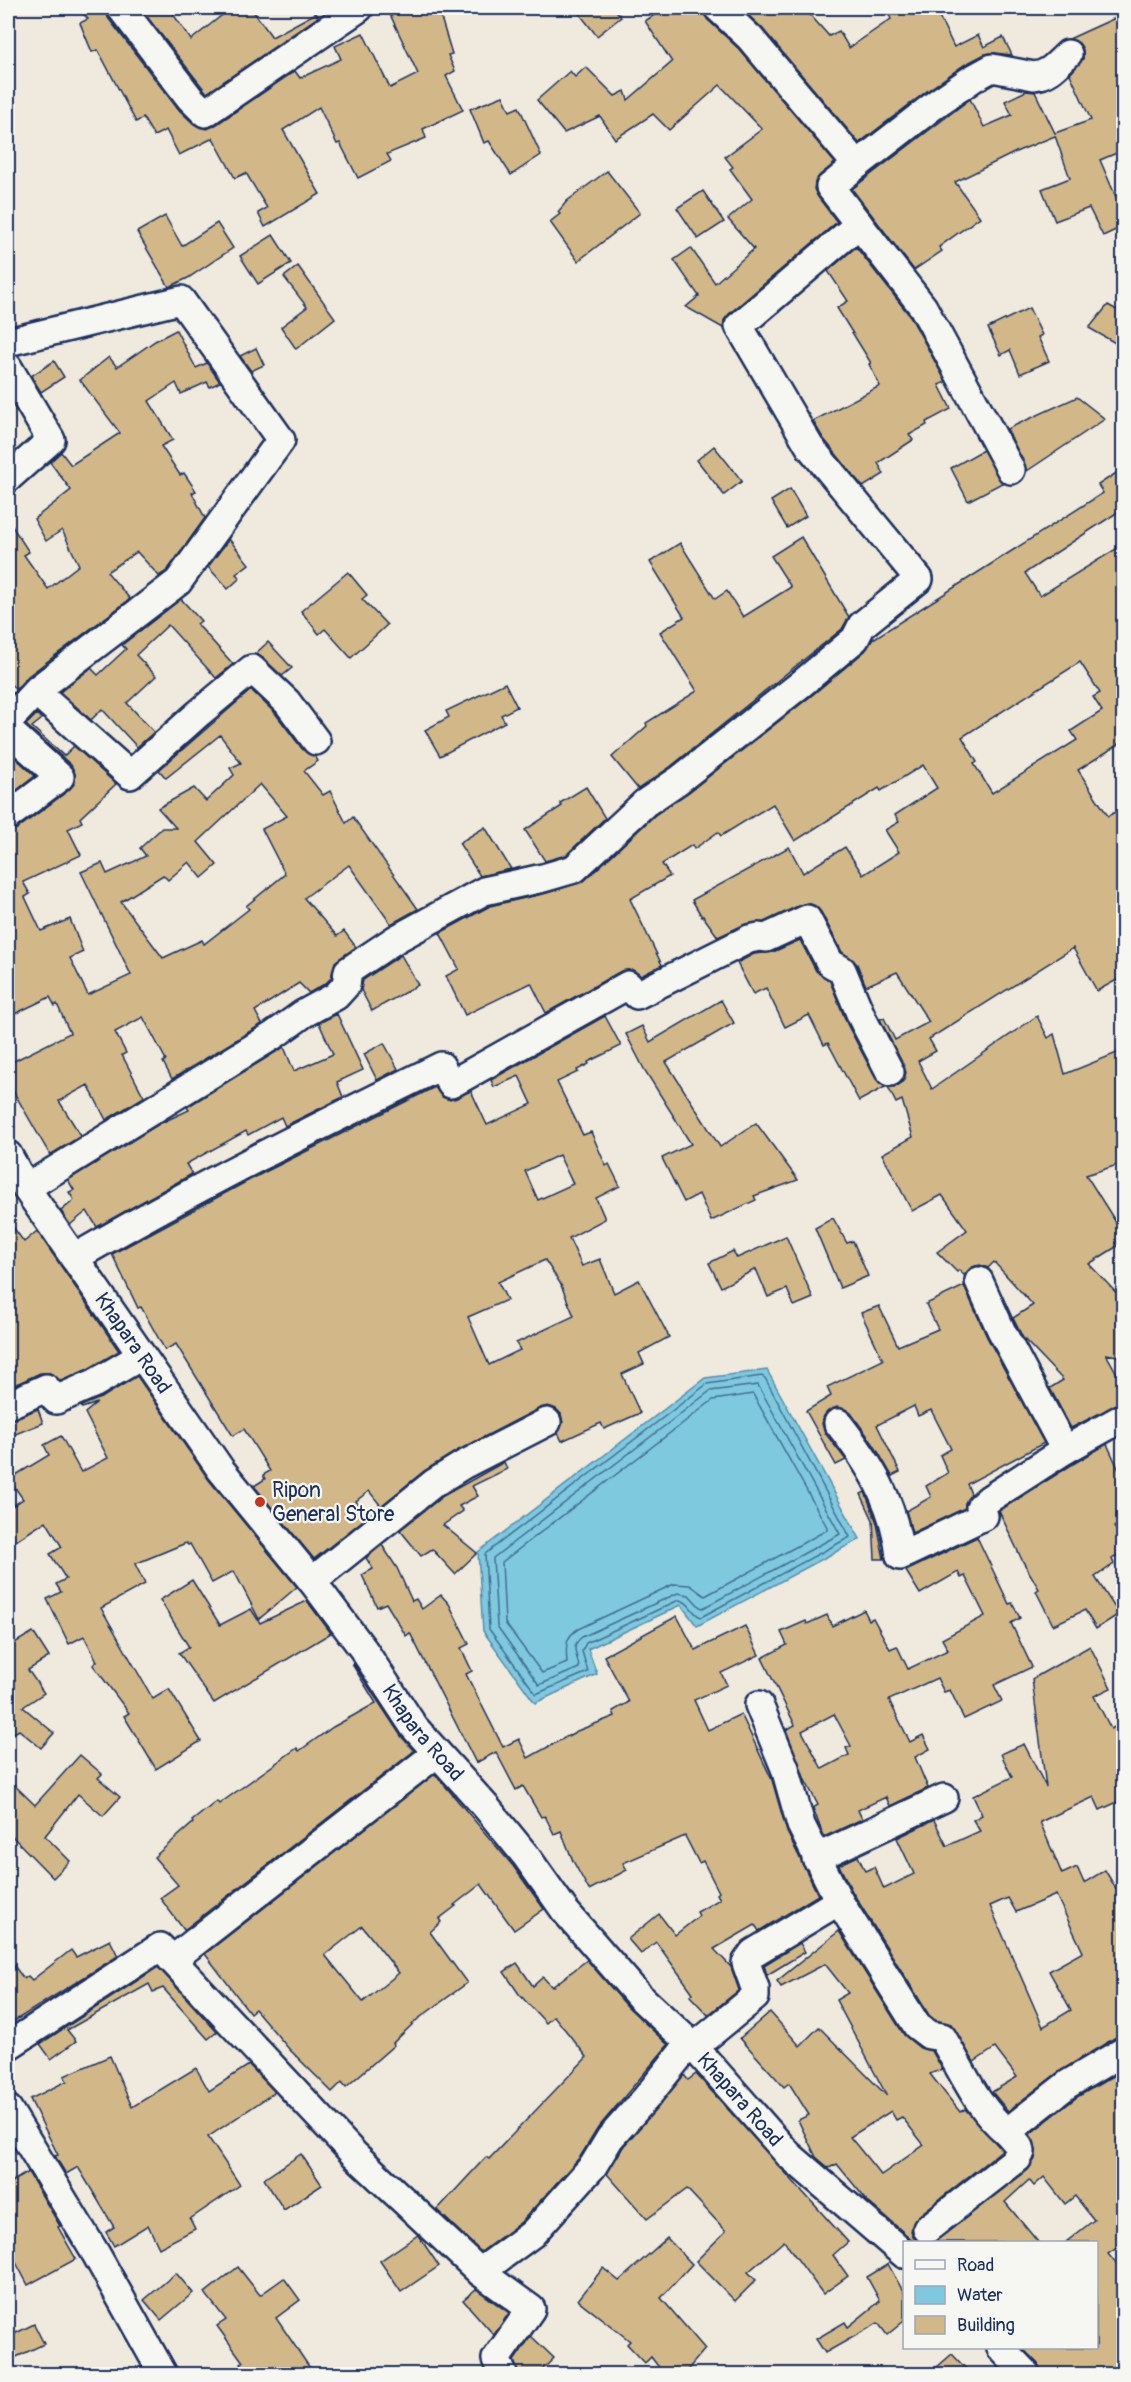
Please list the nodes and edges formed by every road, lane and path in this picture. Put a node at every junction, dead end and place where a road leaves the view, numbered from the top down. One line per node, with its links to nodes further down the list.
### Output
1 (121, 8): 2 (street)
2 (359, 8)
3 (718, 8): 5 (street)
4 (1068, 54): 5 (street)
5 (857, 165): 6 (street)
6 (859, 224): 9 (street); 18 (street)
7 (8, 342): 11 (street)
8 (8, 367): 10 (street)
9 (1011, 470)
10 (8, 478)
11 (36, 692): 12 (street); 14 (street)
12 (8, 721)
13 (8, 730): 15 (street)
14 (316, 741)
15 (8, 816)
16 (890, 1072): 19 (street)
17 (8, 1155): 18 (street, Khapara Road)
18 (26, 1188): 19 (street, Khapara Road)
19 (74, 1258): 21 (street, Khapara Road)
20 (979, 1281): 26 (street)
21 (141, 1356): 22 (street); 27 (street, Khapara Road)
22 (8, 1405)
23 (1124, 1417): 26 (street)
24 (547, 1422): 27 (street)
25 (838, 1422): 26 (street)
26 (1065, 1450)
27 (312, 1581): 29 (street, Khapara Road)
28 (759, 1705): 31 (street)
29 (437, 1753): 33 (street); 34 (street, Khapara Road)
30 (944, 1798): 31 (street)
31 (816, 1858): 32 (street)
32 (839, 1901): 34 (street); 38 (street)
33 (172, 1960): 35 (street); 41 (street)
34 (692, 2045): 40 (street, Khapara Road); 41 (street)
35 (8, 2046)
36 (1124, 2051): 38 (street)
37 (8, 2109): 43 (street)
38 (1007, 2132): 39 (street)
39 (927, 2229)
40 (903, 2253)
41 (480, 2272): 44 (street)
42 (1002, 2349): 45 (street)
43 (163, 2374)
44 (503, 2374)
45 (1026, 2374)

